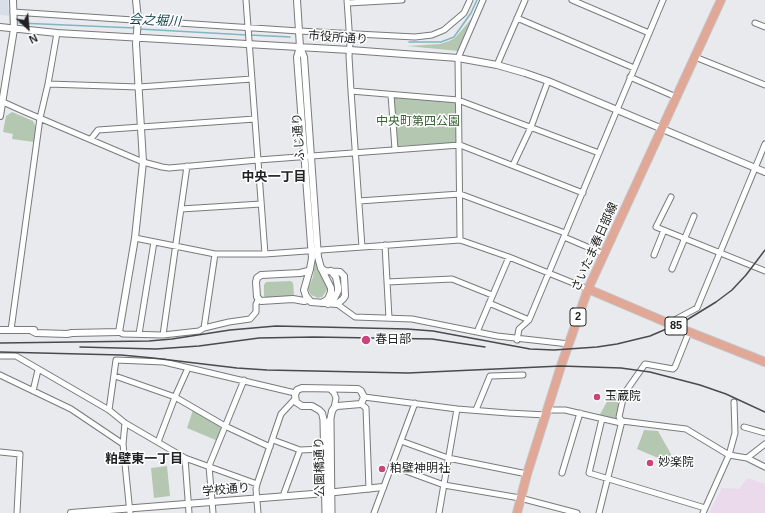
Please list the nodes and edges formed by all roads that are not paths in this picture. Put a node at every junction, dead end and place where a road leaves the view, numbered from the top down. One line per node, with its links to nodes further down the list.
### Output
1 (13, 0): 13 (street)
2 (136, 0): 15 (street)
3 (246, 0): 19 (street)
4 (297, 0): 21 (street, ふじ通り)
5 (402, 0): 12 (street)
6 (470, 0): 25 (street)
7 (482, 0): 30 (street)
8 (525, 0): 14 (street)
9 (572, 0): 23 (street)
10 (662, 0): 23 (street)
11 (722, 0): 29 (main road, さいたま春日部線 / 2)
12 (348, 1): 25 (street)
13 (14, 14): 15 (street); 18 (street)
14 (517, 18): 31 (street); 32 (street)
15 (137, 22): 19 (street); 24 (street)
16 (755, 23): 20 (street)
17 (0, 27): 18 (street, 市役所通り)
18 (14, 27): 22 (street, 市役所通り); 42 (street)
19 (248, 28): 21 (street); 26 (street)
20 (765, 28)
21 (299, 32): 25 (street); 27 (street, ふじ通り)
22 (57, 33): 24 (street, 市役所通り); 36 (street)
23 (649, 33): 32 (street)
24 (136, 35): 26 (street, 市役所通り); 38 (street)
25 (350, 35): 28 (street)
26 (249, 42): 27 (street, 市役所通り); 34 (street)
27 (300, 45): 28 (street, 市役所通り); 57 (street, ふじ通り)
28 (350, 50): 30 (street, 市役所通り); 39 (street)
29 (695, 57): 37 (street); 41 (main road, さいたま春日部線 / 2)
30 (458, 58): 31 (street, 市役所通り); 43 (street)
31 (497, 65): 35 (street, 市役所通り)
32 (634, 68): 33 (street)
33 (630, 77): 41 (street); 44 (street)
34 (252, 79): 38 (street); 47 (street)
35 (548, 81): 44 (street, 市役所通り); 49 (street)
36 (48, 84): 38 (street); 46 (street)
37 (765, 85)
38 (139, 87): 48 (street)
39 (351, 91): 40 (street); 55 (street)
40 (391, 94): 43 (street); 54 (street)
41 (676, 97): 50 (main road, さいたま春日部線 / 2)
42 (1, 100): 45 (street); 46 (street)
43 (458, 100): 49 (street); 53 (street)
44 (617, 110): 50 (street, 市役所通り); 56 (street)
45 (0, 116)
46 (40, 118): 51 (street); 107 (street)
47 (254, 119): 48 (street); 58 (street)
48 (142, 127): 51 (street); 59 (street)
49 (531, 127): 56 (street); 60 (street)
50 (662, 129): 62 (street, 市役所通り); 84 (main road, さいたま春日部線 / 2)
51 (91, 139): 59 (street)
52 (765, 144): 62 (street)
53 (460, 145): 54 (street); 60 (street); 65 (street)
54 (395, 149): 55 (street)
55 (356, 152): 57 (street); 67 (street)
56 (599, 154): 64 (street)
57 (308, 156): 58 (street); 80 (street, ふじ通り)
58 (258, 160): 61 (street); 68 (street)
59 (143, 162): 61 (street); 73 (street)
60 (513, 165): 64 (street)
61 (187, 166): 69 (street)
62 (756, 168): 63 (street, 市役所通り); 81 (street)
63 (765, 172)
64 (583, 193): 72 (street)
65 (460, 194): 67 (street); 72 (street); 75 (street)
66 (670, 197): 71 (street)
67 (359, 201): 79 (street)
68 (261, 204): 69 (street); 83 (street)
69 (181, 209): 78 (street)
70 (694, 216): 74 (street)
71 (664, 230): 74 (street); 85 (street)
72 (564, 236): 84 (street); 92 (street)
73 (135, 238): 76 (street); 108 (street)
74 (684, 238): 81 (street); 89 (street)
75 (460, 240): 77 (street); 86 (street)
76 (154, 242): 78 (street); 111 (street)
77 (385, 245): 79 (street); 93 (street)
78 (177, 246): 82 (street); 112 (street)
79 (362, 247): 80 (street)
80 (315, 250): 83 (street); 87 (street); 88 (street)
81 (719, 252): 91 (street); 104 (street)
82 (216, 254): 83 (street); 105 (street)
83 (265, 254)
84 (604, 254): 94 (main road, さいたま春日部線 / 2)
85 (654, 256)
86 (509, 258): 92 (street); 95 (street)
87 (321, 268): 90 (street); 98 (street)
88 (310, 269): 96 (street); 97 (street)
89 (672, 269)
90 (331, 271): 100 (street); 101 (street)
91 (765, 271)
92 (548, 274): 94 (street); 103 (street)
93 (387, 282): 95 (street); 102 (street)
94 (588, 289): 104 (main road, 85); 114 (main road, さいたま春日部線 / 2)
95 (492, 294): 99 (street)
96 (258, 300): 97 (street); 105 (street)
97 (308, 300): 98 (street)
98 (321, 303): 100 (street)
99 (489, 303): 103 (street); 109 (street)
100 (328, 304): 101 (street)
101 (337, 304): 102 (street)
102 (389, 318): 109 (street)
103 (529, 320): 113 (street)
104 (669, 323): 110 (main road, 85)
105 (204, 328): 112 (street)
106 (0, 330): 107 (street)
107 (11, 330): 108 (street)
108 (119, 332): 111 (street)
109 (477, 332): 113 (street)
110 (689, 332): 116 (main road, 85); 139 (street)
111 (139, 334): 112 (street)
112 (164, 335)
113 (518, 340): 114 (street)
114 (569, 344): 135 (main road, さいたま春日部線 / 2)
115 (0, 356): 118 (street)
116 (765, 362)
117 (188, 368): 121 (street); 122 (street); 127 (street)
118 (38, 370): 124 (street); 133 (street)
119 (0, 375): 124 (street)
120 (524, 375): 134 (street)
121 (115, 376): 127 (street); 133 (street)
122 (244, 380): 125 (street); 141 (street)
123 (330, 389): 125 (street); 126 (street); 131 (street)
124 (33, 391): 147 (street)
125 (295, 396): 138 (street); 144 (street)
126 (364, 397): 129 (street); 130 (street)
127 (175, 398): 141 (street); 146 (street)
128 (734, 402): 153 (street)
129 (414, 403): 132 (street); 145 (street)
130 (361, 404): 131 (street); 166 (street)
131 (334, 408): 138 (street)
132 (457, 409): 134 (street); 155 (street)
133 (109, 410): 140 (street)
134 (476, 410): 135 (street)
135 (547, 412): 136 (street); 161 (main road, さいたま春日部線 / 2)
136 (580, 413): 137 (street); 160 (street)
137 (602, 419): 139 (street); 162 (street)
138 (327, 421): 150 (main road, 公園橋通り); 167 (main road, 公園橋通り)
139 (621, 422): 153 (street); 162 (street)
140 (125, 423): 146 (street); 147 (street)
141 (225, 426): 149 (street); 157 (street)
142 (744, 427): 143 (street)
143 (765, 434)
144 (273, 440): 149 (street); 151 (street)
145 (401, 441): 155 (street); 158 (street)
146 (158, 442): 154 (street)
147 (123, 444): 173 (street)
148 (765, 444): 156 (street)
149 (270, 447): 163 (street)
150 (324, 449): 151 (street); 167 (main road, 公園橋通り)
151 (300, 450): 168 (street)
152 (0, 452): 176 (street)
153 (729, 454): 156 (street); 175 (street)
154 (185, 458): 157 (street); 172 (street)
155 (448, 458): 161 (street); 164 (street)
156 (747, 458): 159 (street)
157 (209, 466): 163 (street); 171 (street)
158 (392, 466): 164 (street); 165 (street)
159 (765, 467)
160 (562, 473)
161 (527, 474): 169 (main road, さいたま春日部線 / 2)
162 (607, 478): 175 (street); 187 (street)
163 (257, 484): 170 (street)
164 (444, 485): 169 (street); 184 (street)
165 (383, 487): 166 (street, 学校通り); 183 (street)
166 (369, 489): 167 (street, 学校通り)
167 (328, 493): 168 (street, 学校通り); 181 (main road, 公園橋通り); 182 (main road, 公園橋通り)
168 (284, 496): 170 (street, 学校通り)
169 (520, 498): 174 (street); 185 (main road, さいたま春日部線 / 2)
170 (257, 499): 171 (street, 学校通り); 180 (street)
171 (212, 502): 172 (street, 学校通り); 179 (street)
172 (188, 504): 173 (street, 学校通り); 178 (street)
173 (130, 511): 177 (street, 学校通り)
174 (562, 511): 186 (street)
175 (704, 511)
176 (16, 513)
177 (71, 513)
178 (189, 513)
179 (213, 513)
180 (258, 513)
181 (326, 513)
182 (331, 513)
183 (374, 513)
184 (439, 513)
185 (517, 513)
186 (577, 513)
187 (599, 513)

